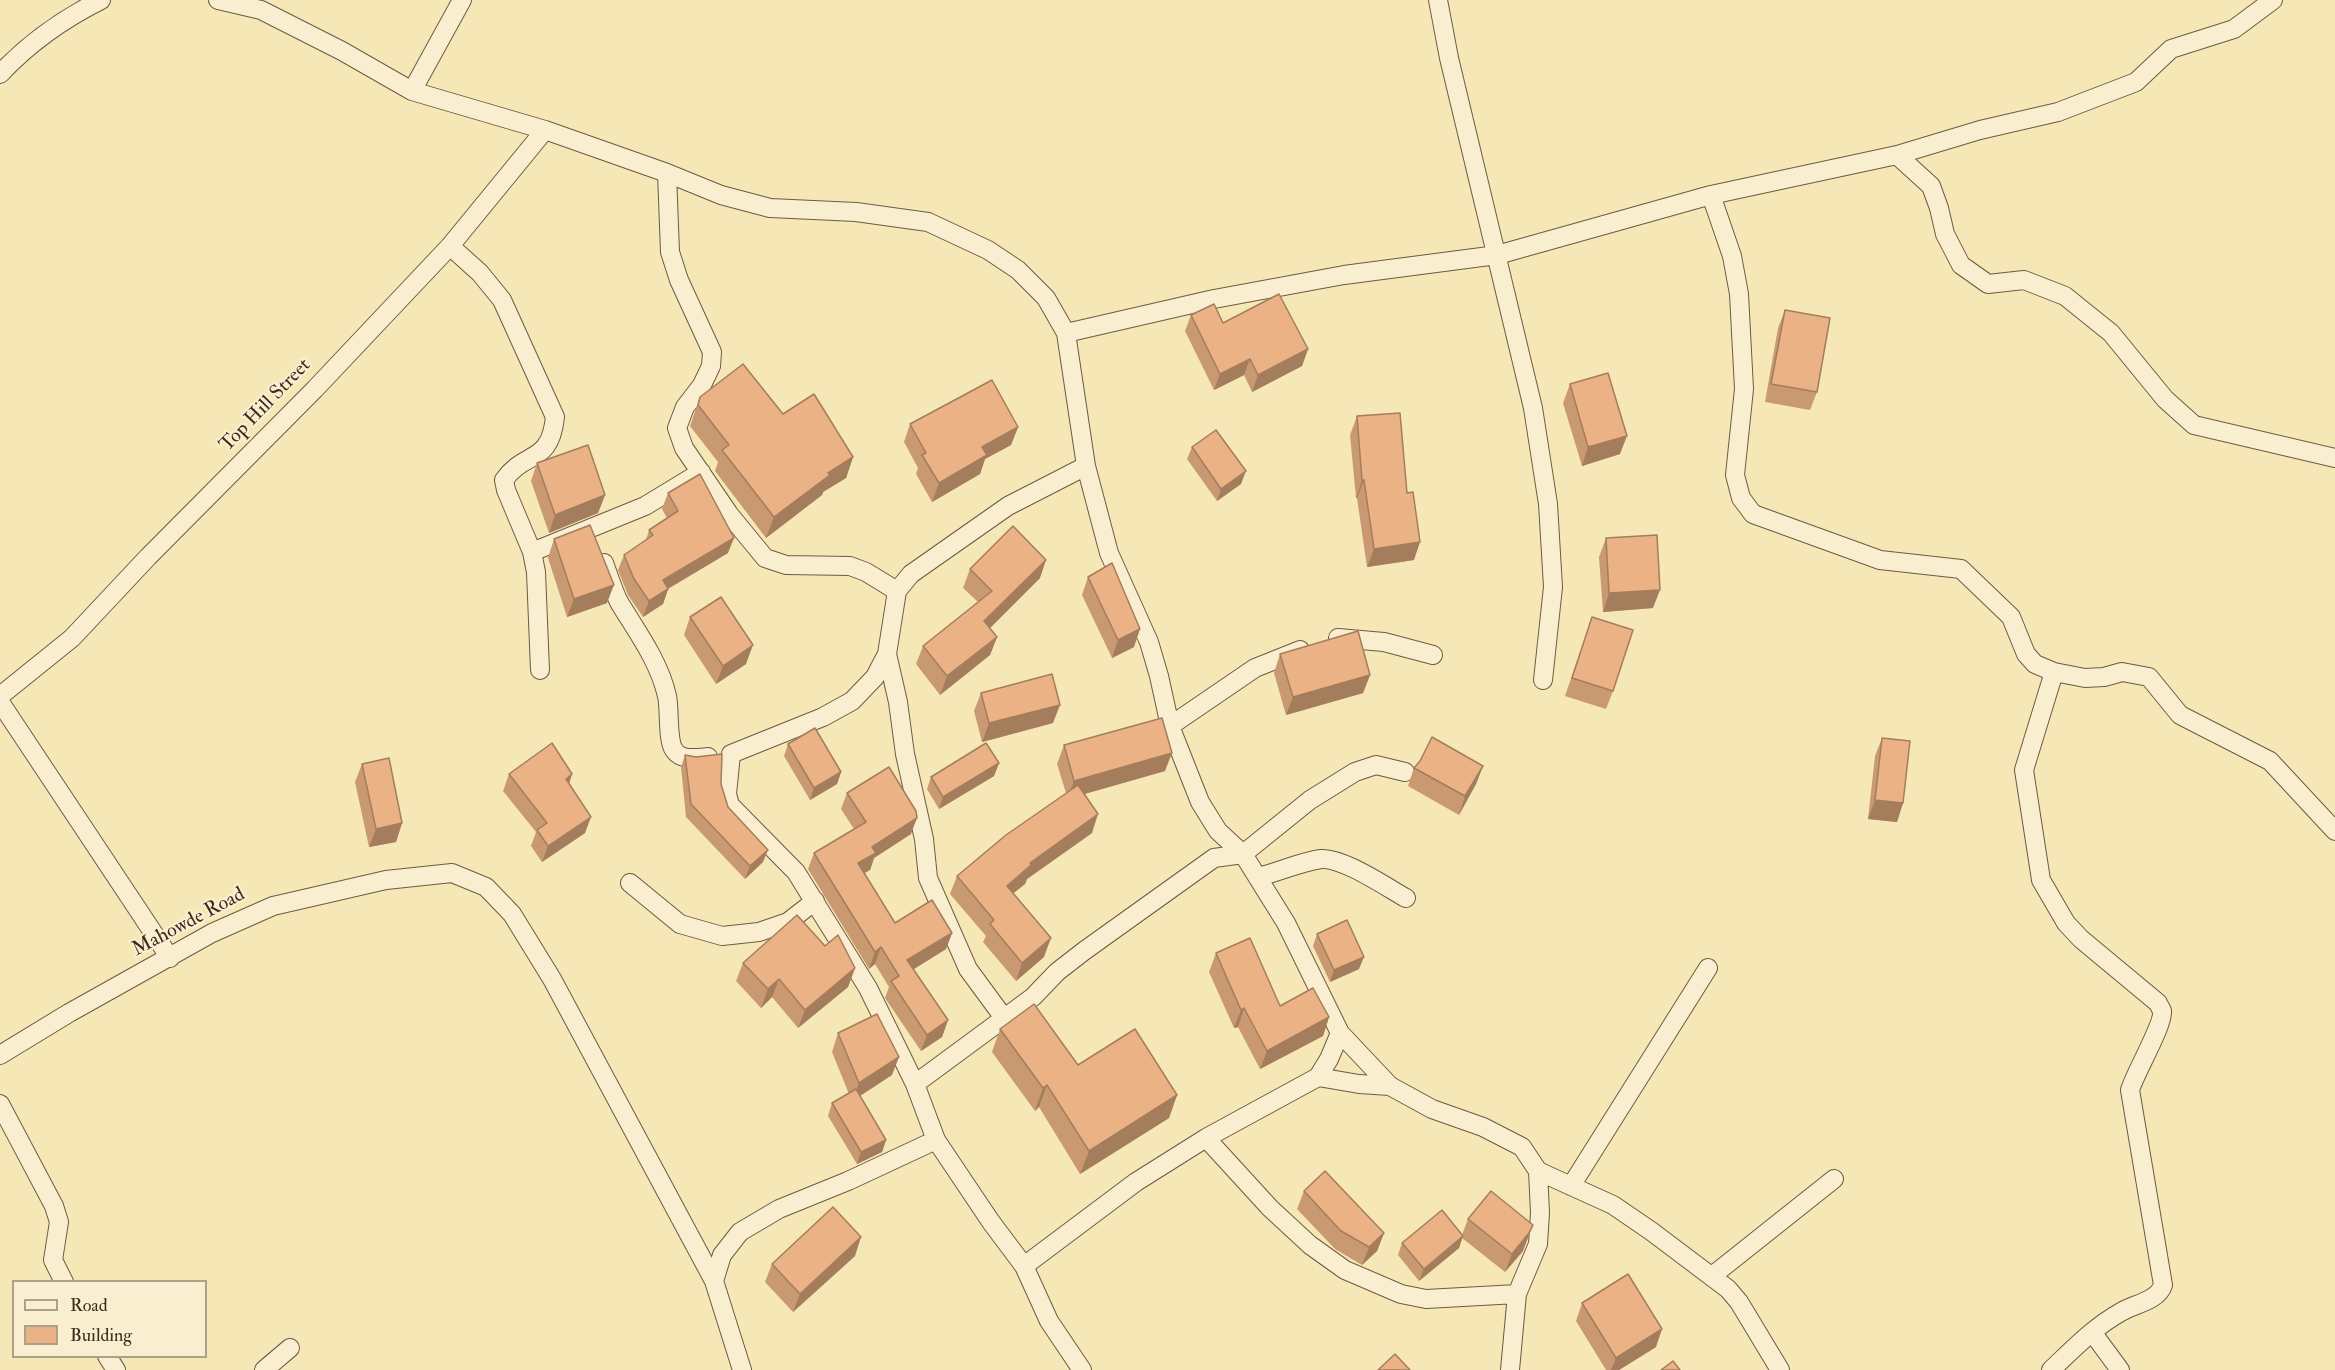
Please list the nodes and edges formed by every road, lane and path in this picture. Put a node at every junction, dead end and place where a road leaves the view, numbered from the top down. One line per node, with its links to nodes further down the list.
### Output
1 (101, 0): 6 (street)
2 (218, 0): 7 (street)
3 (462, 0): 7 (street)
4 (1438, 0): 13 (street)
5 (2273, 0): 9 (street)
6 (0, 74)
7 (412, 91): 8 (street)
8 (545, 130): 10 (street); 12 (street, Top Hill Street)
9 (1897, 155): 11 (street); 15 (street)
10 (667, 173): 14 (street); 17 (street)
11 (1711, 195): 13 (street); 24 (street)
12 (450, 246): 19 (street); 26 (street, Top Hill Street)
13 (1497, 255): 14 (street); 25 (street)
14 (1066, 333): 16 (street)
15 (2335, 458)
16 (1086, 466): 20 (street); 28 (street)
17 (701, 472): 18 (street); 20 (street)
18 (590, 529): 19 (street); 29 (street)
19 (532, 552): 23 (street)
20 (897, 591): 21 (street)
21 (887, 654): 29 (street); 39 (street)
22 (1433, 655): 28 (street)
23 (540, 670)
24 (2054, 672): 31 (street); 56 (street)
25 (1543, 680)
26 (0, 696)
27 (0, 702): 37 (street)
28 (1170, 726): 32 (street)
29 (731, 754): 36 (street)
30 (1405, 772): 32 (street)
31 (2335, 831)
32 (1243, 854): 33 (street); 39 (street)
33 (1258, 877): 35 (street); 40 (street)
34 (630, 883): 36 (street)
35 (1406, 898)
36 (815, 900): 43 (street)
37 (170, 958): 41 (street, Mahowde Road); 54 (street, Mahowde Road)
38 (1708, 968): 50 (street)
39 (1004, 1018): 43 (street)
40 (1340, 1033): 42 (street); 44 (street)
41 (0, 1055)
42 (1318, 1077): 44 (street); 46 (street)
43 (915, 1084): 47 (street)
44 (1390, 1086): 48 (street)
45 (0, 1104): 53 (street)
46 (1206, 1138): 51 (street); 55 (street)
47 (936, 1140): 51 (street); 54 (street)
48 (1538, 1171): 50 (street); 55 (street)
49 (1834, 1179): 52 (street)
50 (1571, 1186): 52 (street)
51 (1024, 1266): 60 (street)
52 (1712, 1276): 62 (street)
53 (64, 1280)
54 (714, 1281): 59 (street)
55 (1517, 1294): 61 (street)
56 (2091, 1332): 63 (street); 64 (street)
57 (290, 1348): 58 (street)
58 (264, 1370)
59 (742, 1370)
60 (1082, 1370)
61 (1510, 1370)
62 (1779, 1370)
63 (2051, 1370)
64 (2120, 1370)

